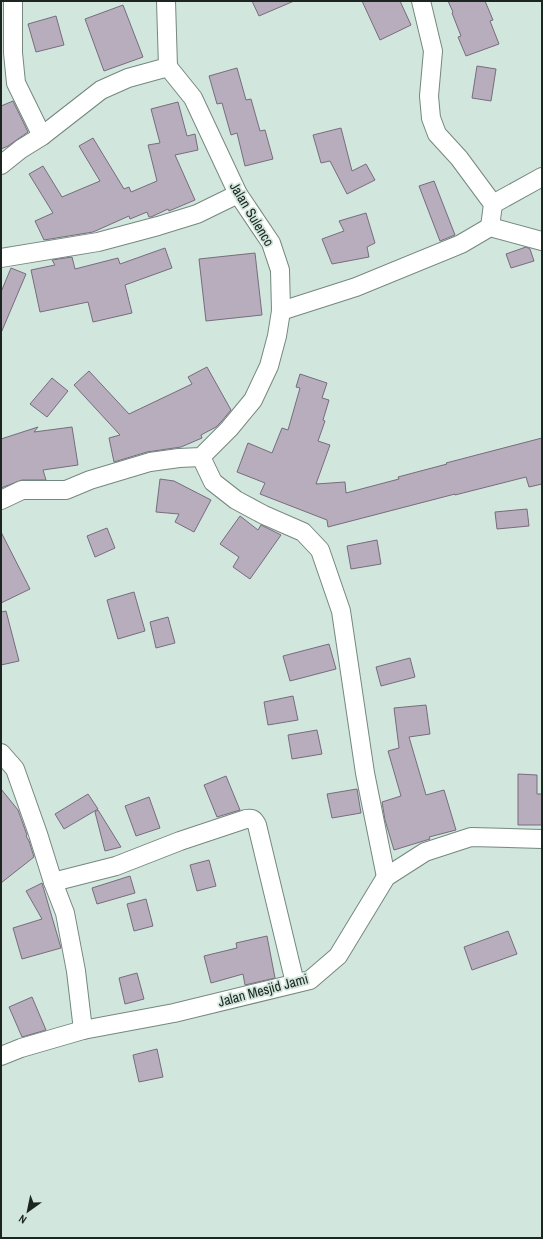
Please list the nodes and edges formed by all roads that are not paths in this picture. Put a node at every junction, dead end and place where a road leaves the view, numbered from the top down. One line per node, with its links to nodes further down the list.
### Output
1 (13, 1): 5 (street)
2 (166, 1): 4 (street)
3 (421, 1): 9 (street)
4 (168, 66): 5 (street); 8 (street, Jalan Sulenco)
5 (42, 136): 6 (street)
6 (1, 165)
7 (542, 176): 9 (street)
8 (238, 194): 12 (street); 13 (street, Jalan Sulenco)
9 (493, 204): 10 (street)
10 (490, 227): 11 (street); 13 (street)
11 (542, 241)
12 (1, 258)
13 (281, 310): 14 (street, Jalan Sulenco)
14 (201, 457): 15 (street); 18 (street)
15 (1, 500)
16 (1, 753): 19 (street)
17 (542, 838): 18 (street, Jalan Mesjid Jami)
18 (386, 877): 20 (street, Jalan Mesjid Jami)
19 (53, 882): 20 (street); 21 (street)
20 (294, 984): 21 (street, Jalan Mesjid Jami)
21 (83, 1030): 22 (street, Jalan Mesjid Jami)
22 (1, 1056)

